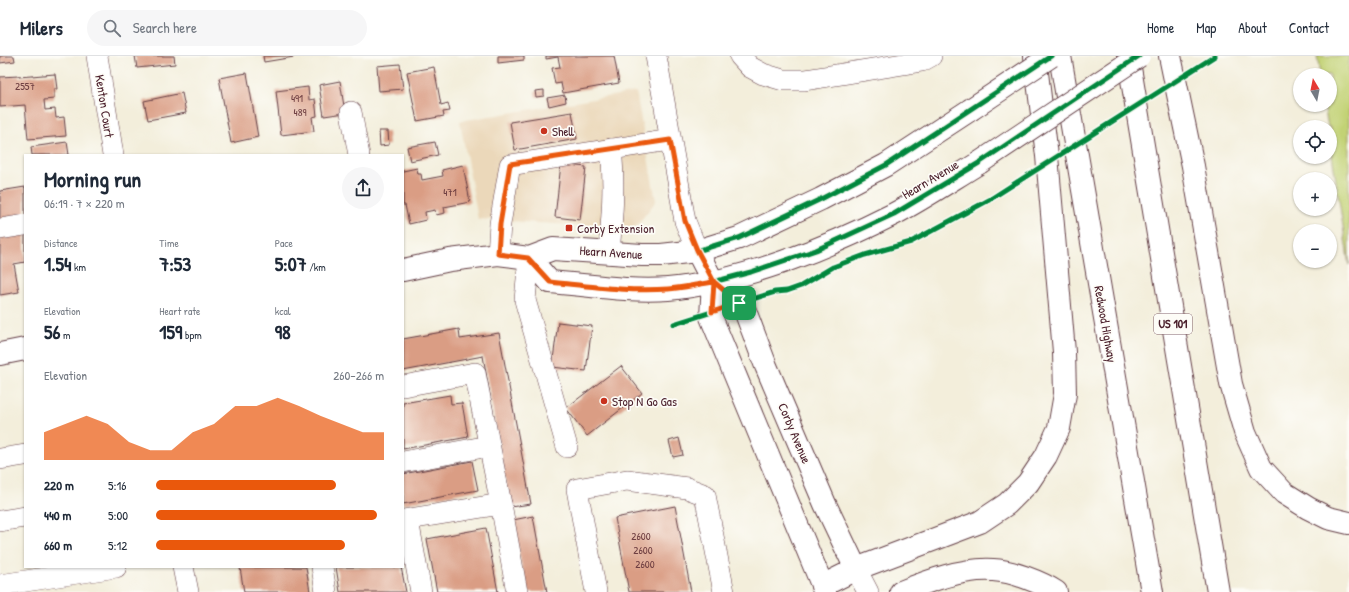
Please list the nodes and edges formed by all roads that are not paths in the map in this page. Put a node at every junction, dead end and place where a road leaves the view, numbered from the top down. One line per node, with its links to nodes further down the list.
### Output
1 (97, 56): 14 (street, Kenton Court)
2 (656, 56): 12 (street, Corby Avenue)
3 (740, 56): 4 (street)
4 (931, 56)
5 (1035, 56): 40 (main road)
6 (1051, 56): 18 (main road, Hearn Avenue, bridge)
7 (1060, 56): 52 (main road, Redwood Highway)
8 (1128, 56): 53 (main road, US 101)
9 (1139, 56): 23 (main road, Hearn Avenue, bridge)
10 (1170, 56): 36 (main road)
11 (351, 112): 15 (street)
12 (670, 140): 13 (street); 18 (street, Corby Avenue)
13 (611, 149): 19 (street); 20 (street)
14 (113, 154)
15 (359, 154)
16 (24, 225): 17 (street)
17 (0, 229)
18 (697, 250): 19 (main road, Hearn Avenue); 23 (main road, Corby Avenue)
19 (609, 253): 21 (main road, Hearn Avenue)
20 (498, 254): 21 (main road, Hearn Avenue); 22 (main road, Hearn Avenue)
21 (528, 258): 23 (main road, Hearn Avenue); 28 (street)
22 (404, 270)
23 (714, 282): 40 (main road, Corby Avenue); 42 (main road)
24 (24, 349): 25 (main road)
25 (0, 354)
26 (404, 386): 27 (street)
27 (489, 446): 31 (street); 32 (street)
28 (567, 447)
29 (24, 455): 30 (street)
30 (0, 459)
31 (404, 462)
32 (501, 504): 34 (street); 46 (street)
33 (24, 517): 35 (street)
34 (405, 520): 45 (street)
35 (0, 521)
36 (1349, 523)
37 (105, 568): 41 (street)
38 (183, 568): 43 (street)
39 (322, 568): 44 (street)
40 (856, 569): 42 (main road); 49 (street, Corby Avenue)
41 (0, 585)
42 (824, 589)
43 (188, 592)
44 (326, 592)
45 (421, 592)
46 (517, 592)
47 (596, 592): 48 (street)
48 (724, 592)
49 (868, 592)
50 (901, 592): 51 (main road)
51 (1056, 592)
52 (1152, 592)
53 (1218, 592)

